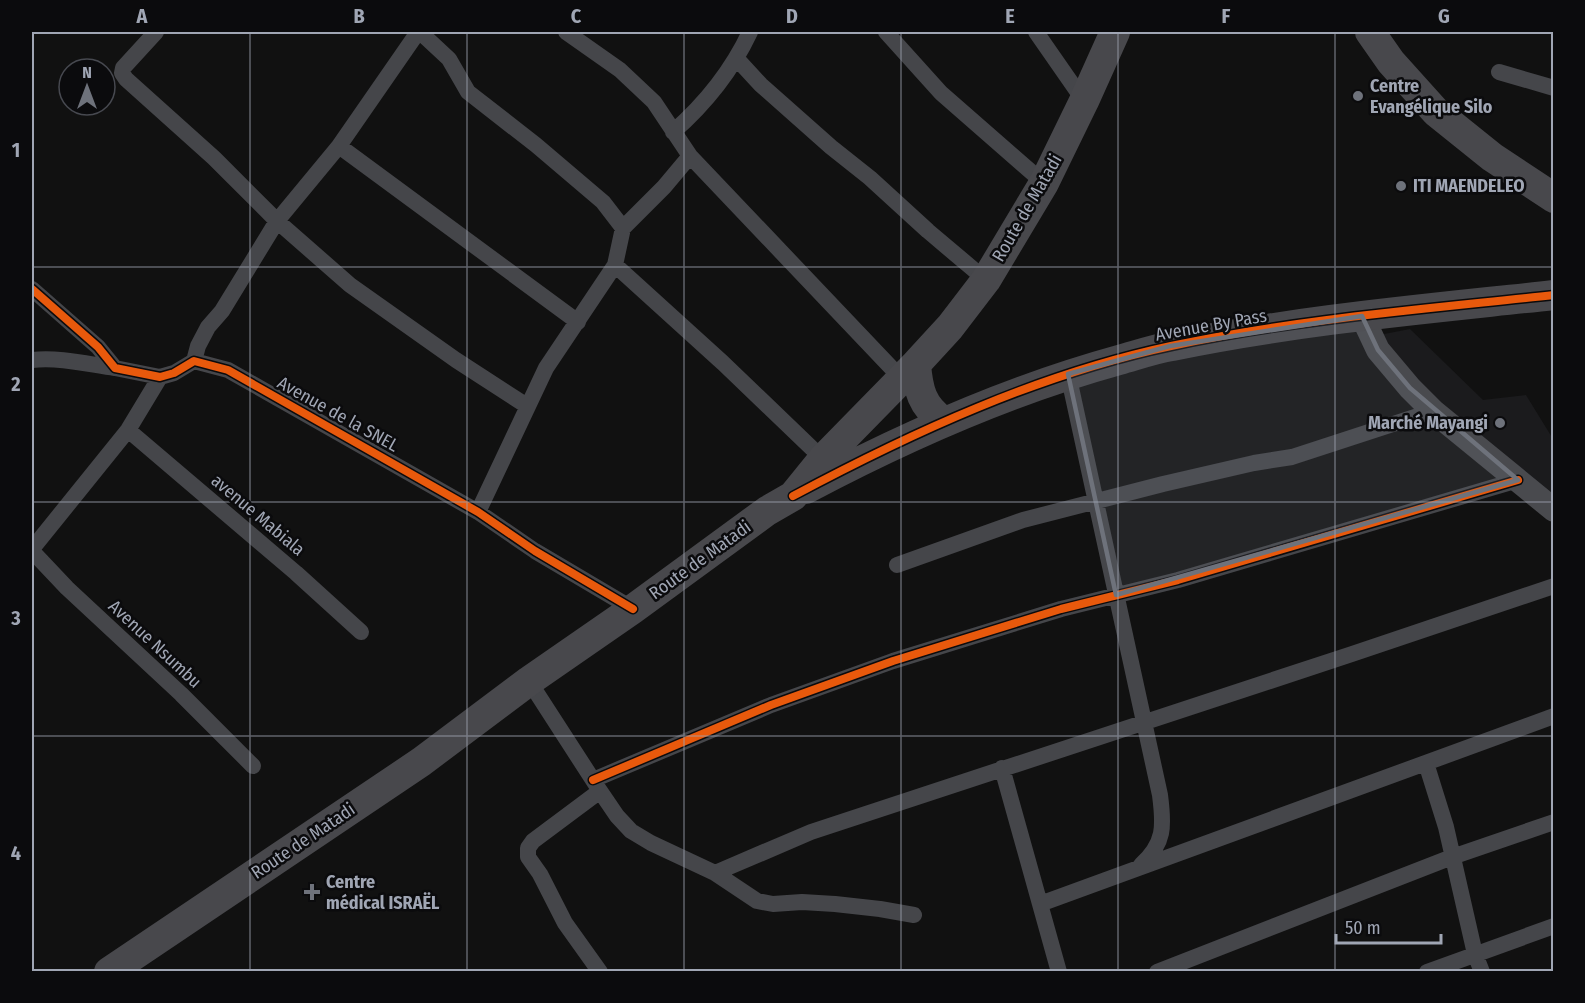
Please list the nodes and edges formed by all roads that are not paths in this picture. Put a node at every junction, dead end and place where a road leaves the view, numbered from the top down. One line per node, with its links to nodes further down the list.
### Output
1 (156, 32): 18 (street)
2 (419, 32): 14 (street); 19 (street)
3 (566, 32): 13 (street)
4 (750, 32): 9 (street)
5 (886, 32): 16 (street)
6 (1036, 32): 12 (street)
7 (1115, 32): 12 (highway, Route de Matadi)
8 (1370, 32): 17 (highway)
9 (737, 59): 13 (street); 21 (street)
10 (1498, 72): 11 (street)
11 (1554, 88)
12 (1084, 101): 16 (highway, Route de Matadi)
13 (673, 132): 15 (street)
14 (339, 146): 18 (street); 25 (street)
15 (690, 156): 19 (street); 29 (street)
16 (1044, 183): 21 (highway, Route de Matadi)
17 (1554, 198)
18 (277, 221): 27 (street); 32 (street)
19 (624, 228): 20 (street)
20 (615, 265): 25 (street); 36 (street)
21 (986, 280): 29 (highway, Route de Matadi)
22 (32, 289): 28 (street)
23 (1554, 295): 24 (highway, Avenue By Pass)
24 (1362, 316): 30 (highway, Avenue By Pass); 33 (street)
25 (578, 322): 32 (street)
26 (32, 360): 28 (street)
27 (194, 361): 31 (street); 41 (street, Avenue de la SNEL)
28 (115, 368): 31 (street)
29 (909, 371): 34 (highway); 36 (highway, Route de Matadi)
30 (1068, 374): 34 (highway, Avenue By Pass); 39 (street)
31 (160, 377): 35 (street)
32 (527, 406): 41 (street)
33 (1432, 411): 37 (street); 39 (street)
34 (944, 421): 38 (highway, Avenue By Pass)
35 (128, 430): 42 (street); 47 (street, avenue Mabiala)
36 (823, 459): 38 (highway, Route de Matadi)
37 (1518, 480): 40 (street); 45 (street)
38 (792, 496): 46 (highway, Route de Matadi)
39 (1096, 501): 43 (street); 45 (street)
40 (1554, 510)
41 (478, 512): 46 (street, Avenue de la SNEL)
42 (32, 550): 52 (street, Avenue Nsumbu)
43 (897, 565)
44 (1554, 586): 50 (street)
45 (1116, 595): 50 (street); 54 (street)
46 (633, 609): 48 (highway, Route de Matadi)
47 (361, 632)
48 (529, 681): 54 (street); 63 (highway, Route de Matadi)
49 (1554, 717): 51 (street)
50 (1144, 723): 53 (street); 57 (street)
51 (1426, 763): 56 (street); 57 (street)
52 (253, 766)
53 (1002, 768): 58 (street); 59 (street)
54 (597, 785): 58 (street); 64 (street)
55 (1554, 822): 56 (street)
56 (1452, 857): 62 (street); 66 (street)
57 (1138, 868): 59 (street)
58 (715, 873): 60 (street)
59 (1040, 904): 65 (street)
60 (914, 915)
61 (1554, 926): 62 (street)
62 (1475, 954): 67 (street); 68 (street)
63 (109, 972)
64 (600, 972)
65 (1059, 972)
66 (1157, 972)
67 (1427, 972)
68 (1482, 972)

